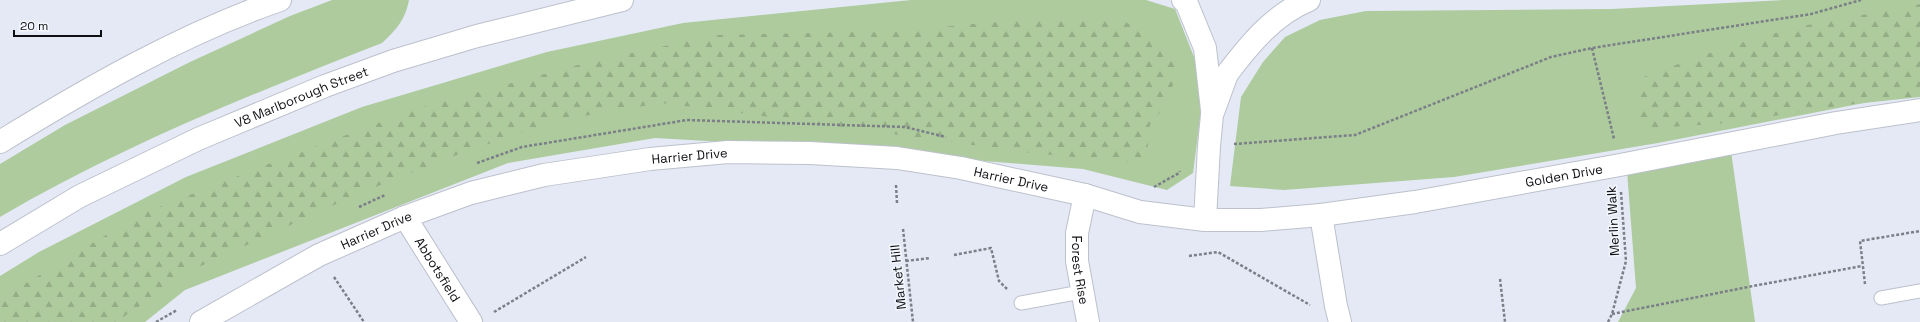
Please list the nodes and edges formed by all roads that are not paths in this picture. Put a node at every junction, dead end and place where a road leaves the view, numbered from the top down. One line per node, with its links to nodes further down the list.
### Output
1 (622, 0): 12 (street, V8 Marlborough Street)
2 (1184, 0): 6 (street)
3 (1308, 0): 6 (street)
4 (272, 2): 7 (street)
5 (1919, 114): 9 (street, Golden Drive)
6 (1212, 115): 11 (street)
7 (0, 142)
8 (1085, 195): 10 (street, Harrier Drive); 11 (street, Harrier Drive); 14 (street, Forest Rise)
9 (1322, 215): 11 (street, Golden Drive); 17 (street)
10 (405, 216): 18 (street, Abbotsfield); 19 (street, Harrier Drive)
11 (1205, 220)
12 (0, 244)
13 (1920, 291): 15 (lane)
14 (1081, 292): 16 (lane); 20 (street, Forest Rise)
15 (1882, 298)
16 (1022, 303)
17 (1338, 314)
18 (480, 318)
19 (201, 322)
20 (1088, 322)

